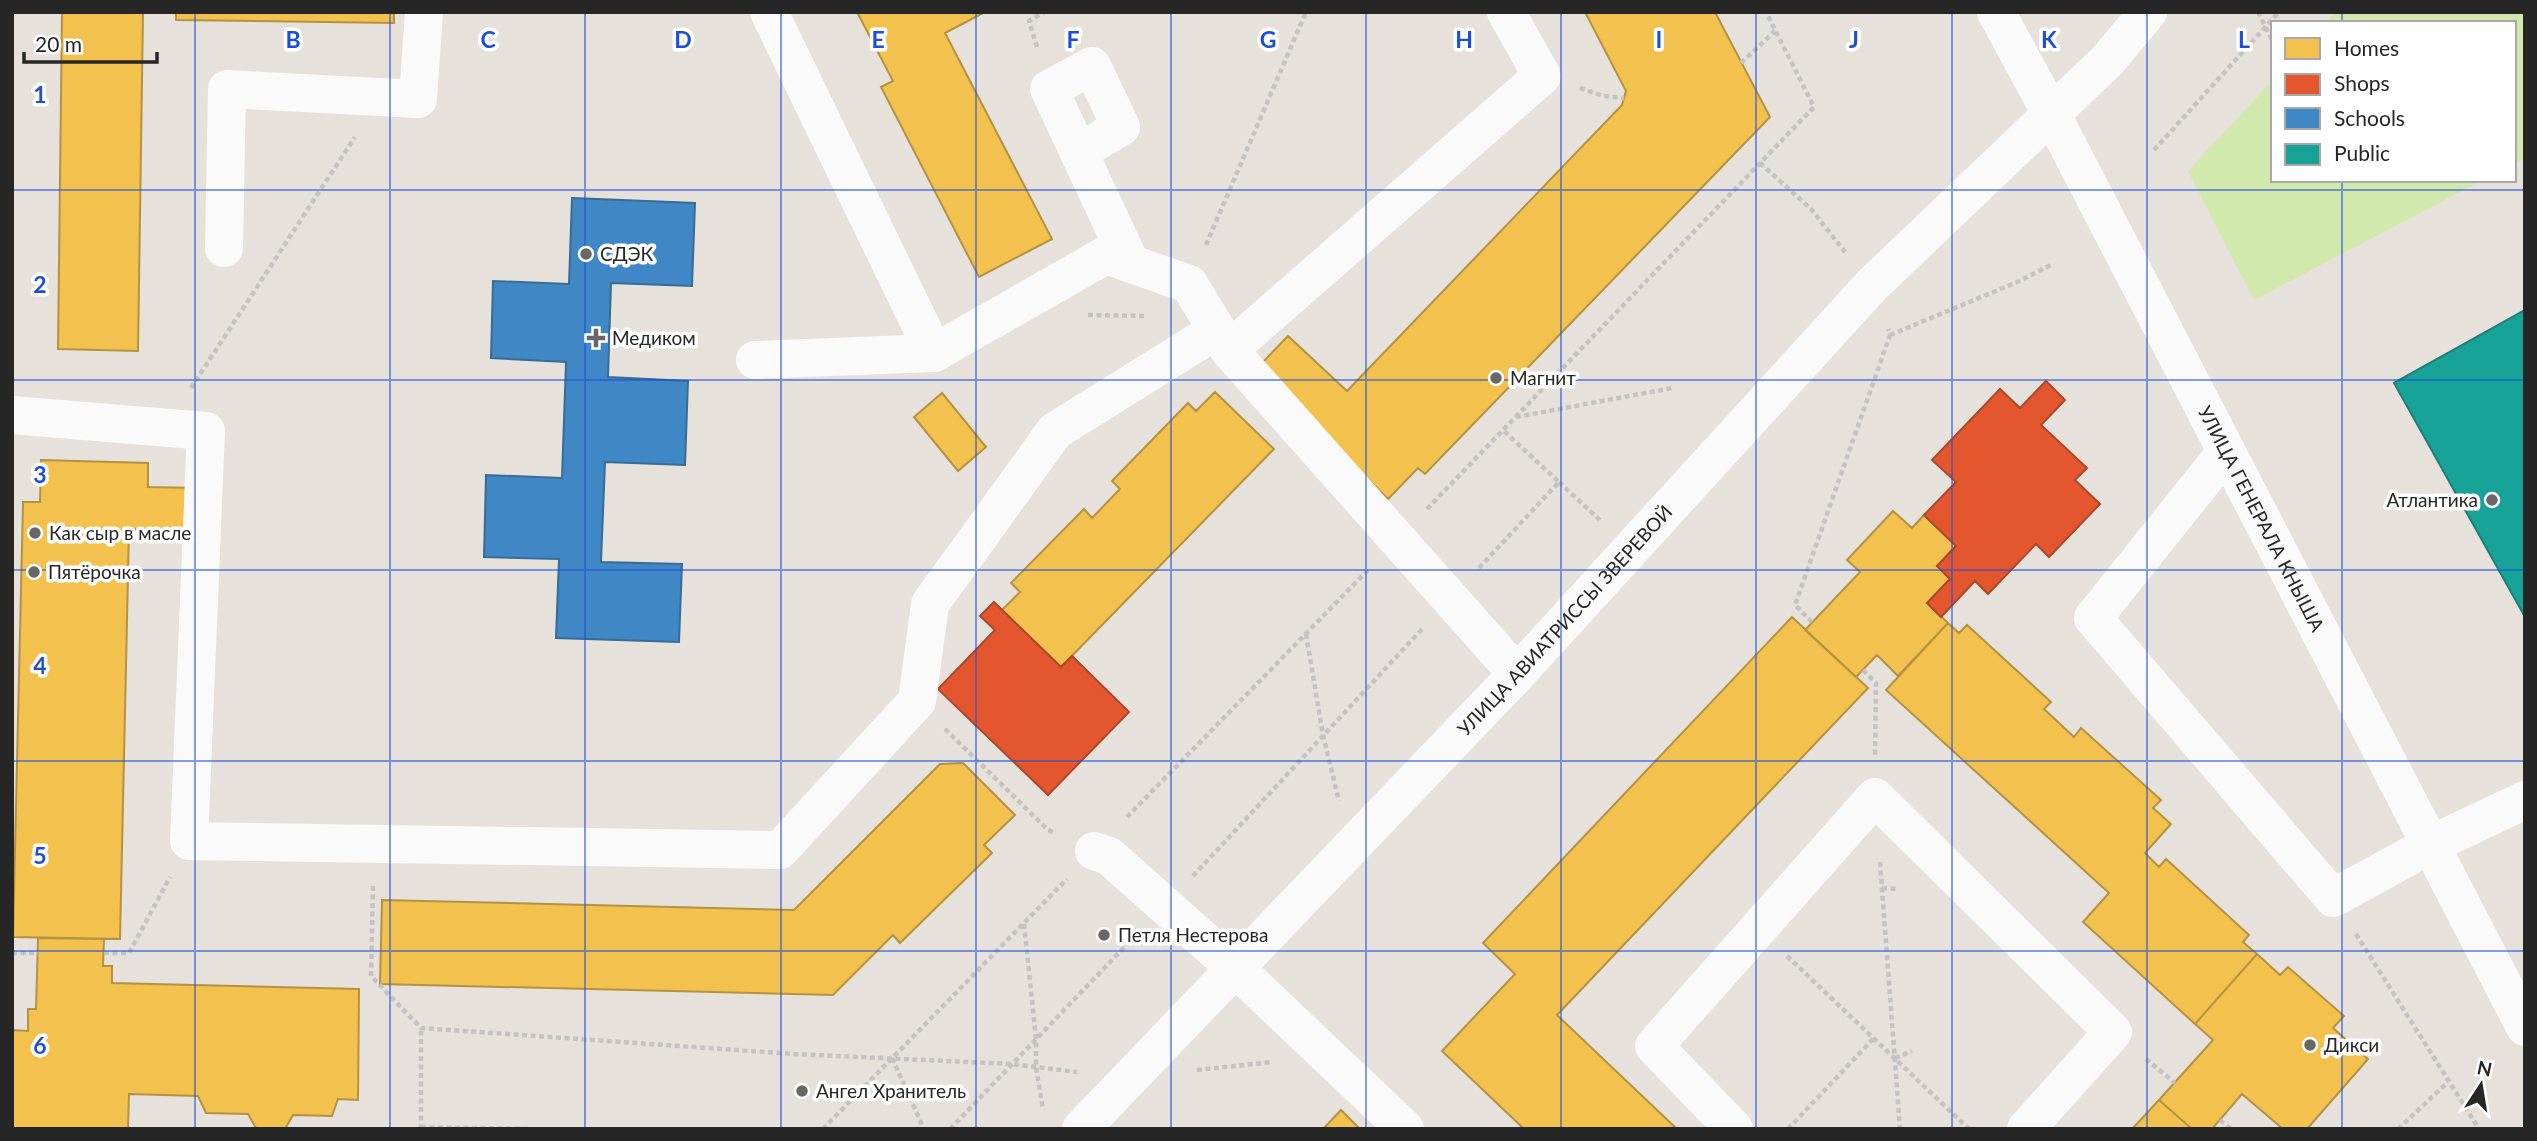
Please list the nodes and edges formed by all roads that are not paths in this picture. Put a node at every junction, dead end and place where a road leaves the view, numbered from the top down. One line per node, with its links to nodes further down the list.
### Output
1 (424, 12): 8 (street)
2 (768, 12): 11 (street)
3 (1506, 12): 10 (street)
4 (1996, 12): 6 (street, УЛИЦА ГЕНЕРАЛА КНЫША)
5 (2148, 12): 6 (street, УЛИЦА АВИАТРИССЫ ЗВЕРЕВОЙ)
6 (2052, 116): 14 (street, УЛИЦА ГЕНЕРАЛА КНЫША); 15 (street, УЛИЦА АВИАТРИССЫ ЗВЕРЕВОЙ)
7 (1079, 152): 9 (street)
8 (224, 248)
9 (1131, 264): 10 (street); 11 (street)
10 (1219, 332): 13 (street); 15 (street)
11 (934, 353): 12 (street)
12 (755, 360)
13 (12, 415)
14 (2226, 452): 17 (street, УЛИЦА ГЕНЕРАЛА КНЫША); 17 (street)
15 (1517, 674): 19 (street, УЛИЦА АВИАТРИССЫ ЗВЕРЕВОЙ)
16 (2525, 800): 17 (street)
17 (2430, 845): 20 (street, УЛИЦА ГЕНЕРАЛА КНЫША)
18 (1094, 851): 19 (street)
19 (1236, 968): 21 (street, УЛИЦА АВИАТРИССЫ ЗВЕРЕВОЙ); 22 (street)
20 (2525, 1027)
21 (1081, 1129)
22 (1405, 1129)
23 (1734, 1129): 24 (street)
24 (2026, 1129)

